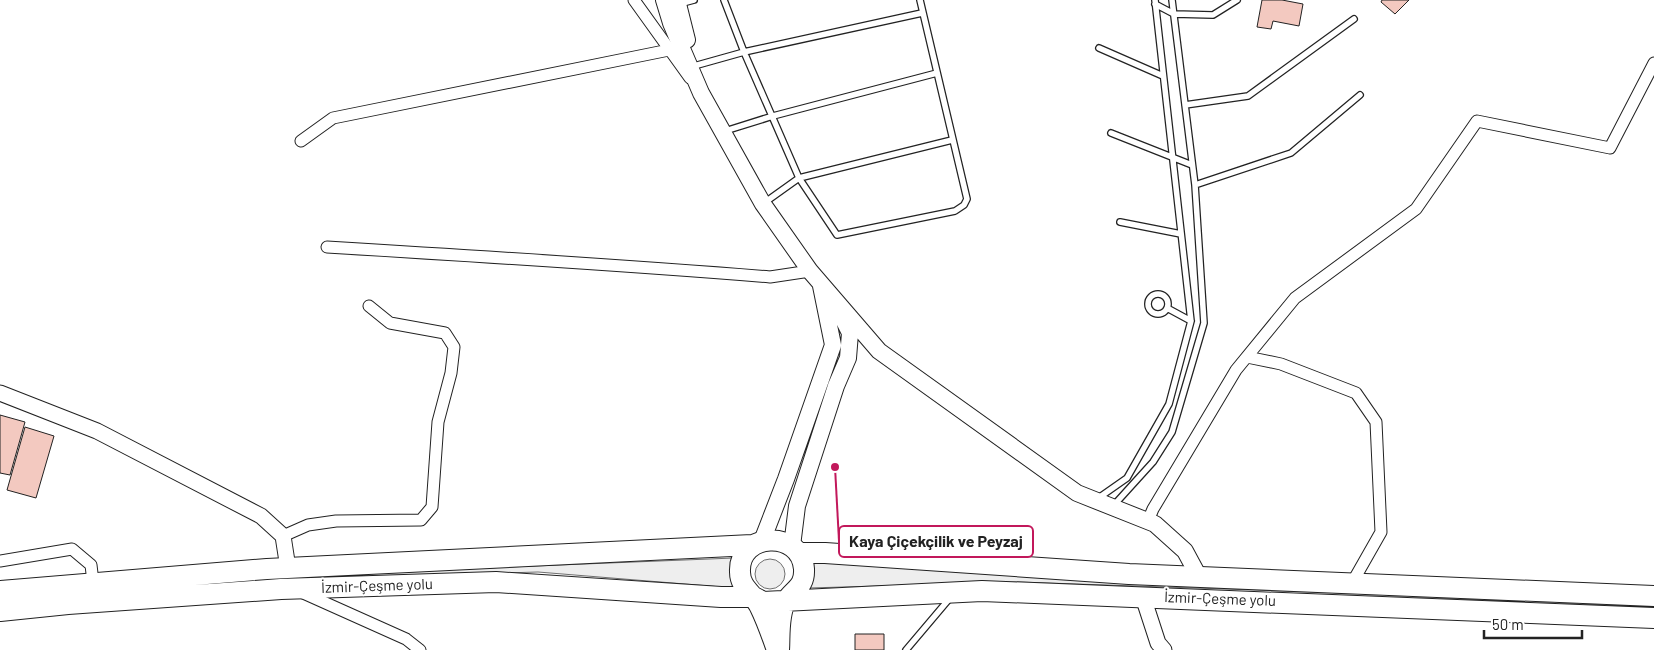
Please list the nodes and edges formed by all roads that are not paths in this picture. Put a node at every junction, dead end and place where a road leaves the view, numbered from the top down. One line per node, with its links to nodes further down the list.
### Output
1 (634, 0): 12 (street)
2 (724, 0): 13 (lane)
3 (920, 0): 8 (lane)
4 (1172, 0): 9 (lane)
5 (1237, 0): 9 (lane)
6 (678, 1): 15 (main road); 18 (main road)
7 (1155, 2): 9 (lane); 17 (lane)
8 (922, 13): 13 (lane); 16 (lane)
9 (1174, 14): 20 (lane)
10 (1354, 19): 20 (lane)
11 (1099, 48): 17 (lane)
12 (669, 50): 18 (street); 25 (street)
13 (744, 52): 15 (lane); 21 (lane)
14 (1654, 63): 39 (street)
15 (694, 66): 18 (main road)
16 (937, 73): 21 (lane); 24 (lane)
17 (1163, 76): 26 (lane)
18 (701, 93): 22 (main road)
19 (1360, 96): 29 (lane)
20 (1185, 106): 27 (lane)
21 (773, 116): 22 (lane); 28 (lane)
22 (723, 132): 30 (main road)
23 (1111, 134): 26 (lane)
24 (952, 140): 28 (lane); 28 (lane)
25 (301, 142)
26 (1172, 158): 27 (lane); 32 (lane)
27 (1192, 165): 29 (lane)
28 (799, 178): 30 (lane)
29 (1195, 185): 42 (lane)
30 (763, 204): 34 (main road)
31 (1120, 222): 32 (lane)
32 (1181, 234): 38 (lane)
33 (327, 247): 34 (street)
34 (810, 271): 35 (main road)
35 (821, 284): 41 (main road); 45 (main road); 46 (main road)
36 (369, 306): 44 (street)
37 (1167, 308): 38 (lane)
38 (1191, 321): 41 (lane)
39 (1247, 357): 43 (street); 51 (street)
40 (0, 393): 44 (street)
41 (1096, 500): 42 (main road)
42 (1112, 506): 43 (main road)
43 (1148, 521): 49 (main road)
44 (282, 536): 48 (street)
45 (757, 543): 46 (highway); 48 (highway, İzmir-Çeşme yolu); 57 (highway)
46 (795, 550): 49 (highway, İzmir-Çeşme yolu); 58 (highway)
47 (0, 560): 50 (street)
48 (288, 568): 50 (highway, İzmir-Çeşme yolu)
49 (1199, 577): 51 (highway, İzmir-Çeşme yolu)
50 (93, 582): 53 (highway, İzmir-Çeşme yolu)
51 (1352, 583): 56 (highway, İzmir-Çeşme yolu)
52 (293, 589): 57 (highway, İzmir-Çeşme yolu); 59 (highway, İzmir-Çeşme yolu); 61 (street)
53 (0, 591)
54 (955, 592): 55 (highway, İzmir-Çeşme yolu); 58 (highway, İzmir-Çeşme yolu); 63 (lane)
55 (1143, 596): 60 (highway, İzmir-Çeşme yolu); 64 (street)
56 (1654, 596)
57 (754, 597): 58 (highway); 62 (highway)
58 (786, 601): 62 (highway)
59 (0, 611)
60 (1654, 618)
61 (420, 650)
62 (778, 650)
63 (906, 650)
64 (1164, 650)

